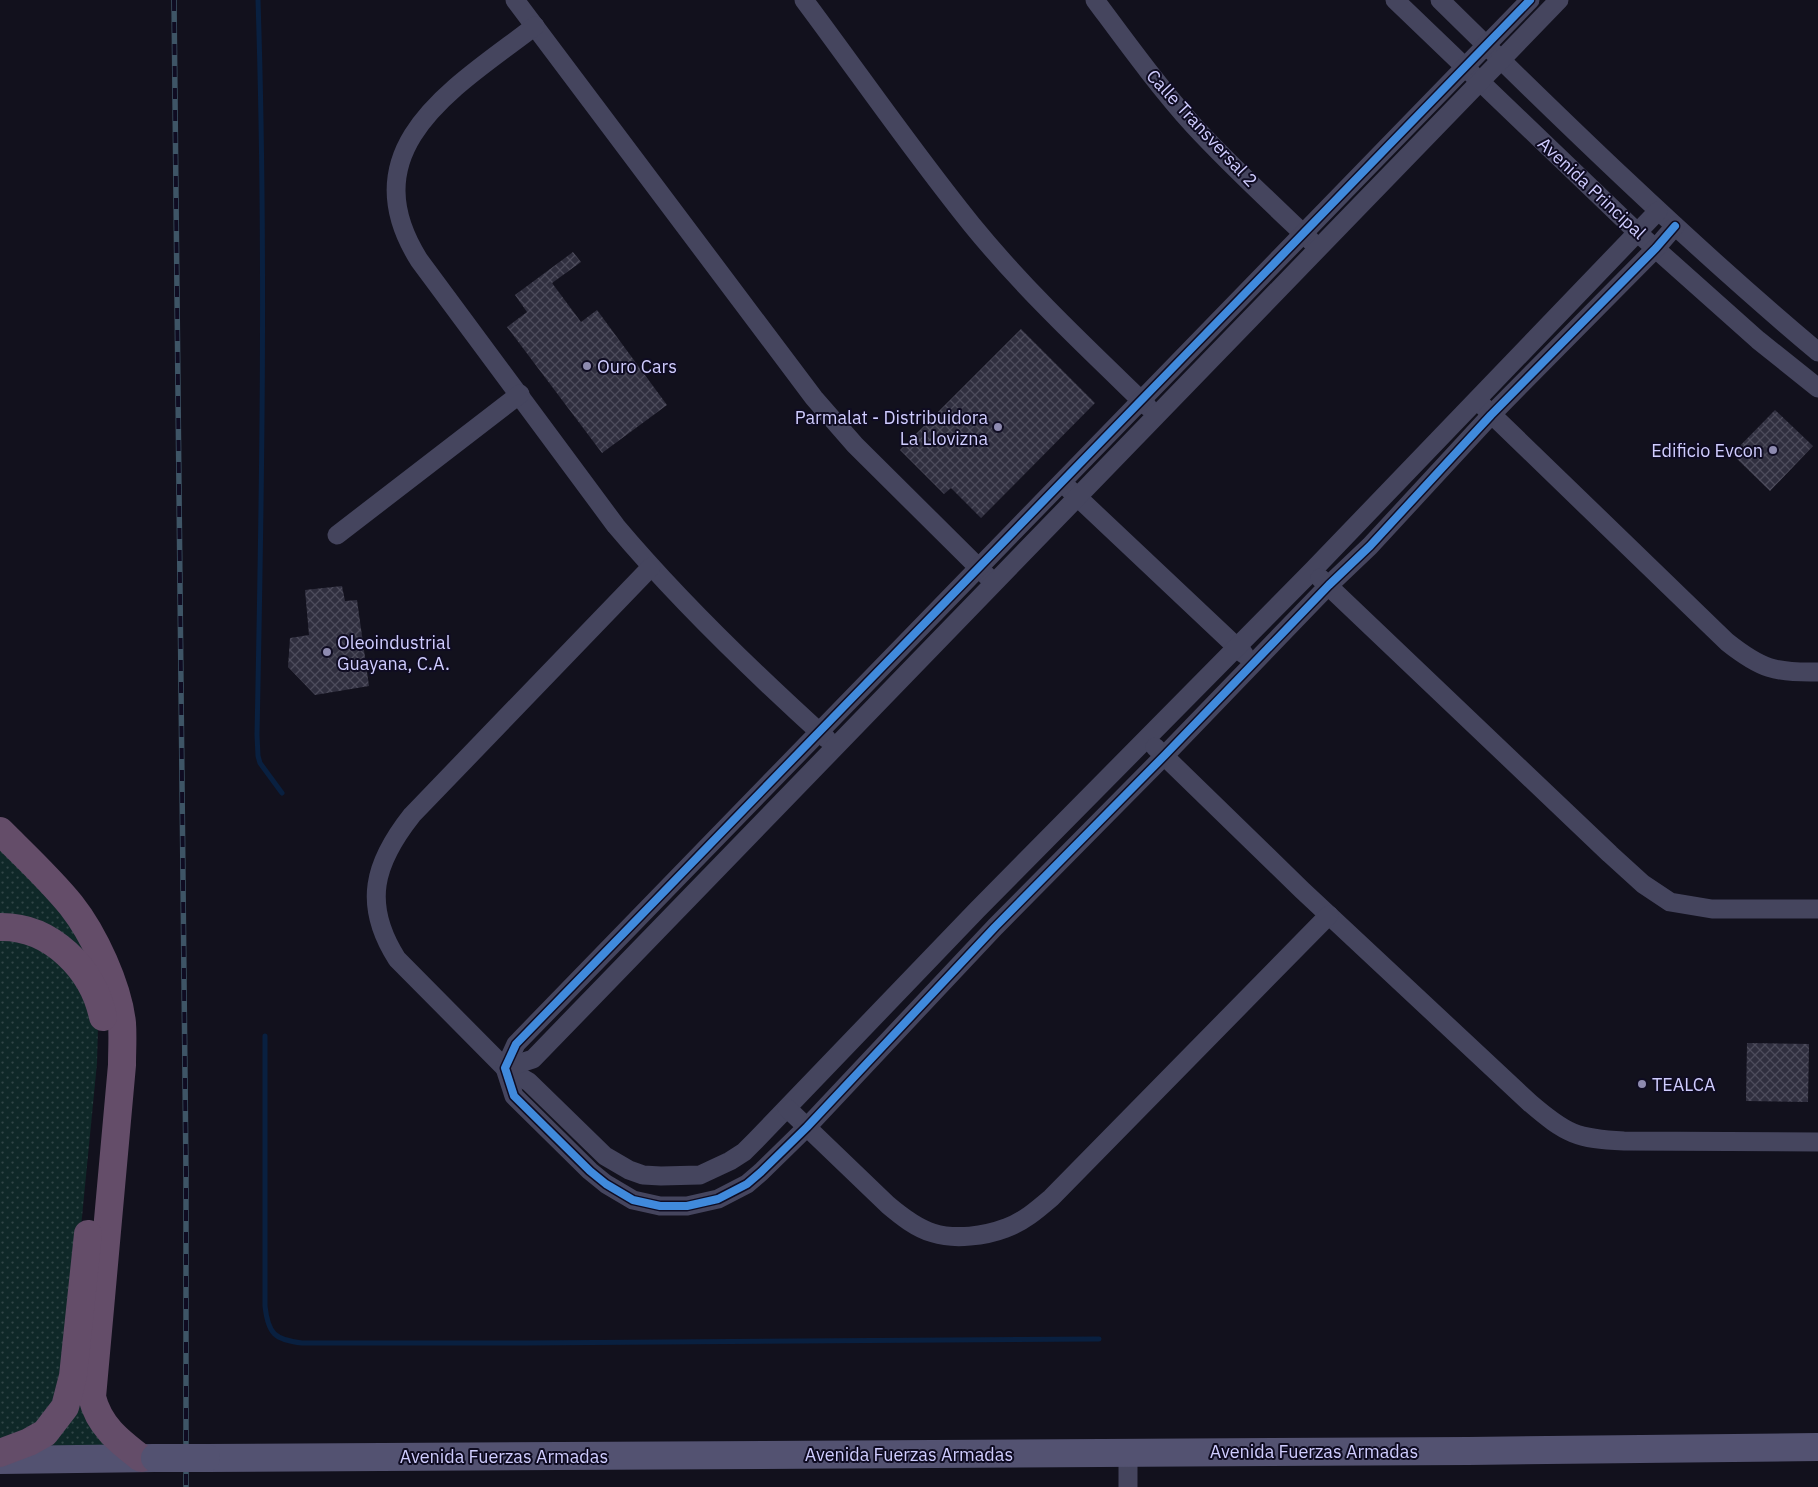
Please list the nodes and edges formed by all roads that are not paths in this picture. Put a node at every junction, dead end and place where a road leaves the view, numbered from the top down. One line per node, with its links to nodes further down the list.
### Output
1 (515, 0): 8 (street)
2 (804, 0): 22 (street)
3 (1095, 0): 15 (street, Calle Transversal 2)
4 (1395, 0): 11 (street, Avenida Principal)
5 (1440, 0): 9 (street, Avenida Principal)
6 (1530, 0): 9 (street)
7 (1559, 0): 10 (street)
8 (535, 26): 21 (street); 29 (street)
9 (1486, 45): 10 (street, Avenida Principal); 11 (street)
10 (1501, 59): 12 (street); 13 (street, Avenida Principal)
11 (1464, 67): 12 (street, Avenida Principal); 15 (street)
12 (1480, 81): 16 (street, Avenida Principal); 17 (street)
13 (1658, 211): 14 (street, Avenida Principal); 16 (street)
14 (1675, 226): 18 (street); 19 (street, Avenida Principal)
15 (1302, 233): 17 (street, Calle Transversal 2); 22 (street)
16 (1638, 233): 18 (street, Avenida Principal); 23 (street)
17 (1318, 248): 24 (street)
18 (1656, 248): 20 (street, Avenida Principal); 25 (street)
19 (1818, 352)
20 (1818, 388)
21 (520, 394): 28 (street); 30 (street)
22 (1140, 399): 24 (street); 26 (street)
23 (1476, 399): 25 (street); 31 (street)
24 (1157, 415): 27 (street)
25 (1491, 415): 33 (street); 36 (street)
26 (1061, 481): 27 (street); 29 (street)
27 (1077, 497): 32 (street); 34 (street)
28 (338, 535)
29 (978, 566): 32 (street); 37 (street)
30 (651, 567): 37 (street); 47 (street)
31 (1312, 570): 33 (street); 34 (street)
32 (994, 582): 39 (street)
33 (1329, 585): 35 (street); 42 (street)
34 (1236, 646): 35 (street); 38 (street)
35 (1254, 664): 40 (street)
36 (1818, 672)
37 (818, 731): 39 (street); 47 (street)
38 (1146, 739): 40 (street); 43 (street)
39 (835, 746): 47 (street)
40 (1165, 755): 44 (street); 46 (street)
41 (0, 831): 56 (highway)
42 (1818, 909)
43 (977, 910): 46 (street); 48 (street)
44 (1329, 915): 49 (street); 50 (street)
45 (0, 927): 55 (highway)
46 (995, 927): 49 (street)
47 (505, 1068): 51 (street); 52 (street)
48 (787, 1108): 49 (street); 51 (street)
49 (807, 1127): 52 (street)
50 (1818, 1142)
51 (605, 1156): 52 (street)
52 (590, 1171)
53 (1818, 1447): 54 (street, Avenida Fuerzas Armadas)
54 (1128, 1452): 56 (street, Avenida Fuerzas Armadas, bridge); 58 (street)
55 (0, 1453)
56 (148, 1458): 57 (street, Avenida Fuerzas Armadas)
57 (0, 1460)
58 (1128, 1487)

